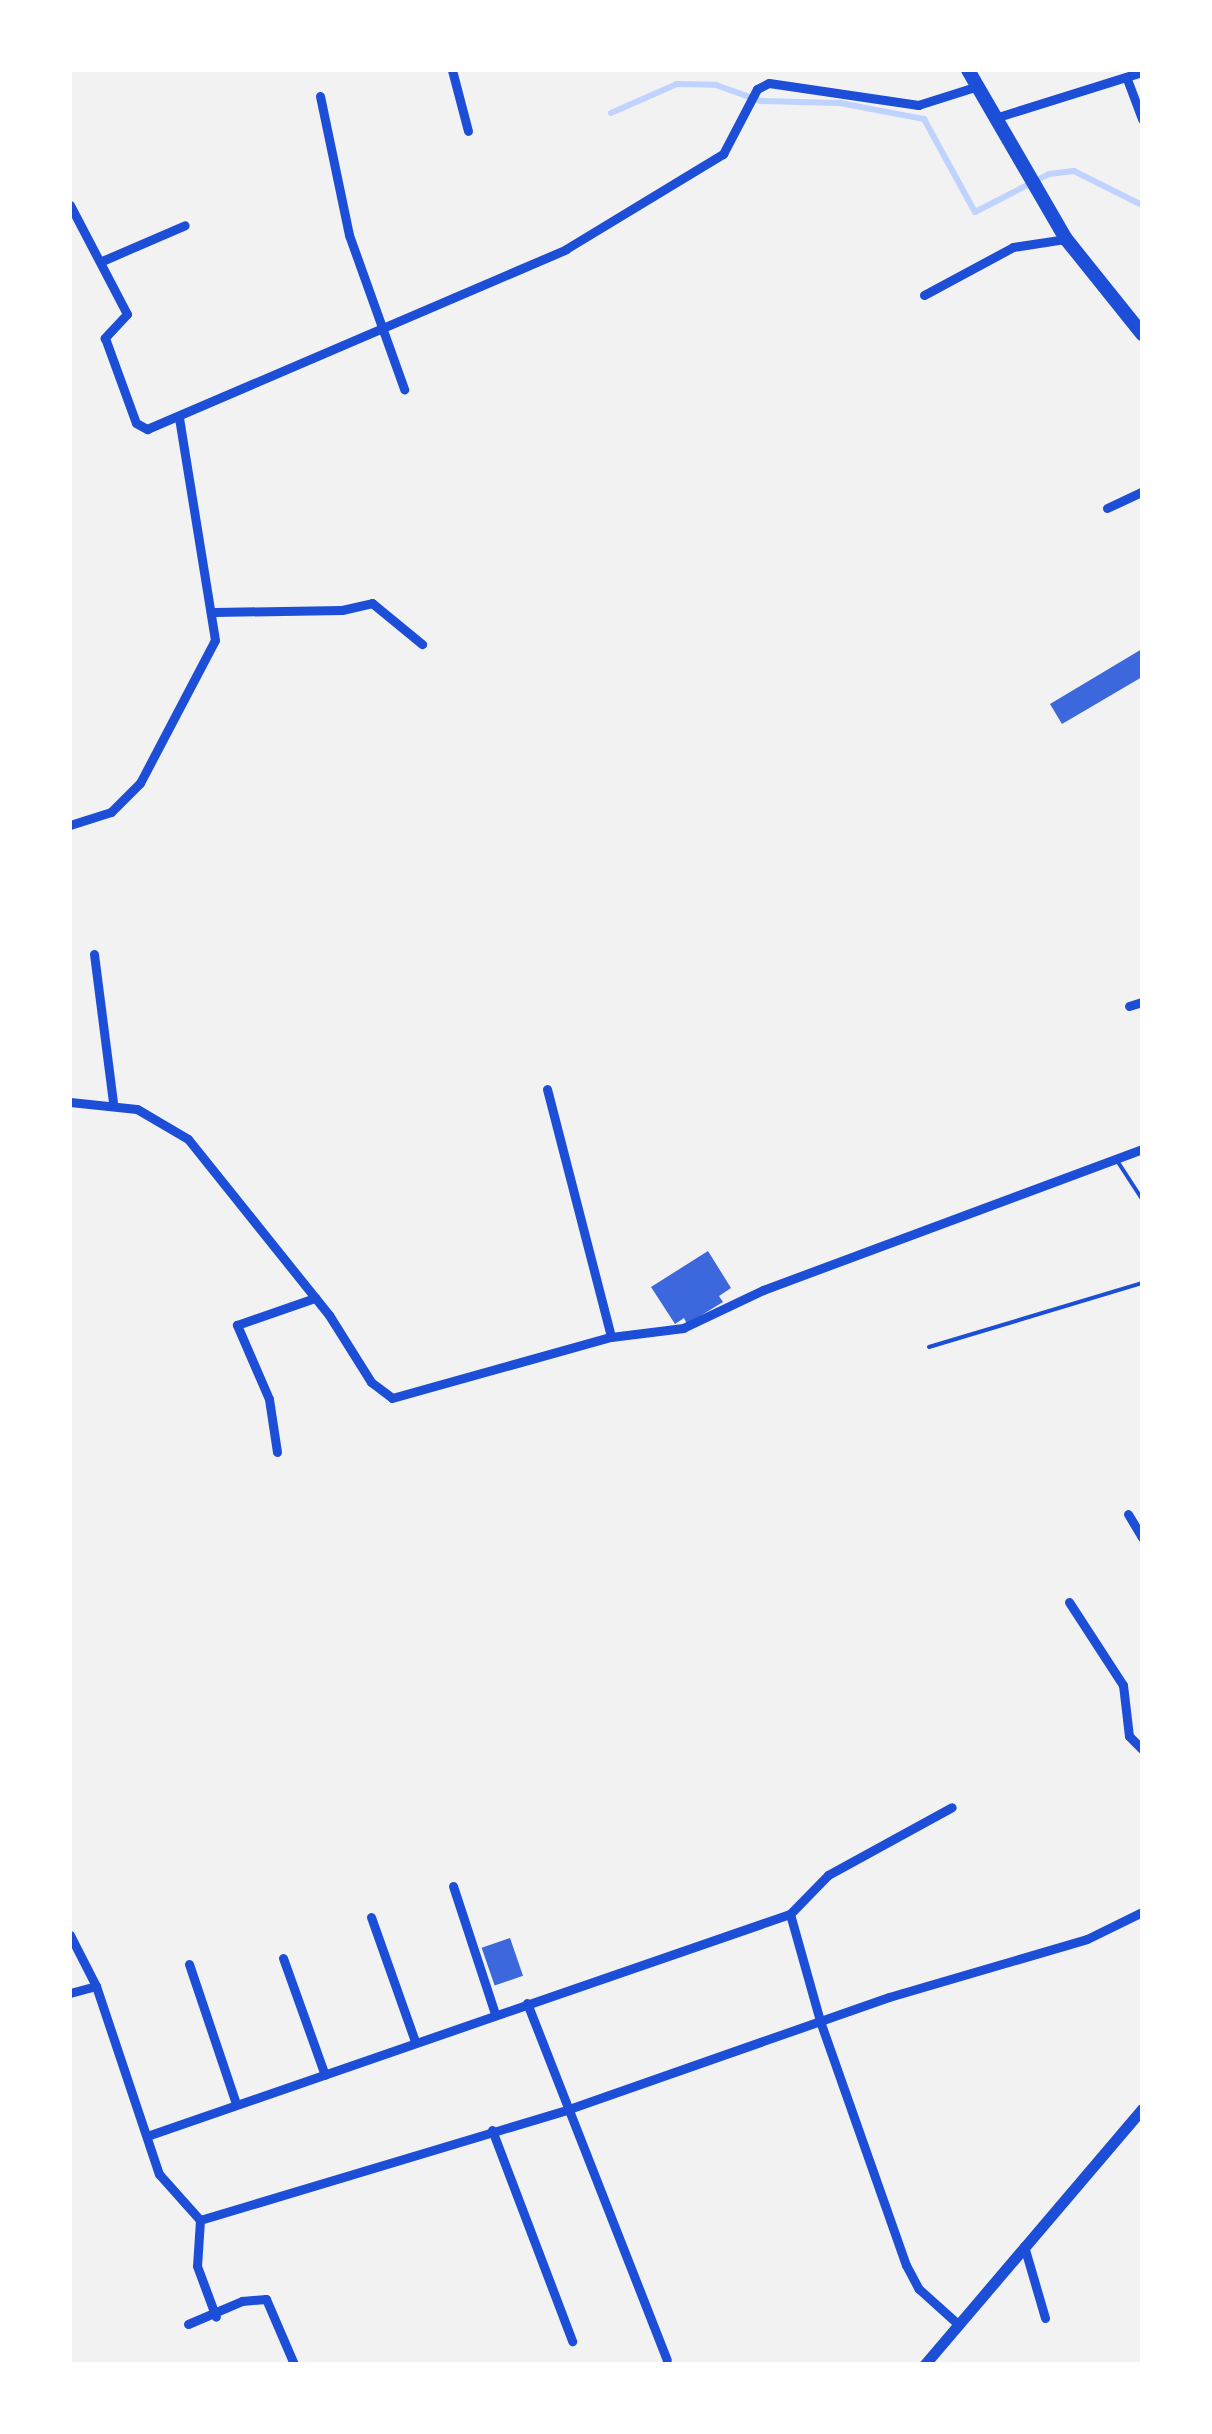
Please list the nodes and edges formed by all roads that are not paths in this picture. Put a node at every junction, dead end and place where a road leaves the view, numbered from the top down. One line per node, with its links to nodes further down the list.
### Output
1 (452, 70): 9 (street)
2 (968, 70): 5 (highway)
3 (1142, 72): 4 (street)
4 (1128, 79): 7 (street); 8 (street)
5 (978, 86): 7 (highway); 15 (street)
6 (320, 96): 15 (street)
7 (998, 117): 12 (highway)
8 (1142, 119)
9 (468, 132)
10 (70, 204): 13 (street)
11 (186, 225): 13 (street)
12 (1066, 239): 14 (street); 16 (highway)
13 (102, 261): 18 (street)
14 (924, 294)
15 (386, 331): 17 (street); 18 (street)
16 (1142, 334)
17 (404, 389)
18 (180, 417): 21 (street)
19 (1142, 492): 20 (street)
20 (1108, 508)
21 (214, 612): 22 (street); 23 (street)
22 (422, 644)
23 (70, 825)
24 (94, 954): 29 (street)
25 (1142, 1002): 26 (street)
26 (1129, 1006)
27 (547, 1089): 35 (street)
28 (70, 1102): 29 (street)
29 (114, 1102): 34 (street)
30 (1142, 1149): 31 (street)
31 (1116, 1159): 32 (lane); 35 (street)
32 (1142, 1199)
33 (1142, 1283): 36 (lane)
34 (316, 1298): 35 (street); 37 (street)
35 (612, 1337)
36 (930, 1347)
37 (276, 1452)
38 (1128, 1514): 39 (street)
39 (1142, 1537)
40 (1068, 1602): 41 (street)
41 (1142, 1749)
42 (952, 1807): 45 (street)
43 (453, 1886): 55 (street)
44 (1142, 1912): 56 (street)
45 (790, 1914): 54 (street); 56 (street)
46 (371, 1917): 57 (street)
47 (70, 1935): 51 (street)
48 (70, 1956): 51 (street)
49 (283, 1958): 58 (street)
50 (189, 1964): 59 (street)
51 (86, 1967): 52 (street)
52 (96, 1986): 53 (street); 63 (street)
53 (70, 1993)
54 (527, 2003): 55 (street); 61 (street)
55 (494, 2011): 57 (street)
56 (820, 2021): 61 (street); 69 (street)
57 (415, 2041): 58 (street)
58 (326, 2075): 59 (street)
59 (236, 2104): 63 (street)
60 (1142, 2108): 65 (main road)
61 (569, 2109): 62 (street); 71 (street)
62 (492, 2130): 64 (street); 70 (street)
63 (147, 2136): 64 (street)
64 (200, 2220): 66 (street)
65 (1024, 2246): 67 (street); 69 (main road)
66 (216, 2317): 68 (street); 72 (street)
67 (1046, 2318)
68 (188, 2324)
69 (958, 2325): 73 (main road)
70 (572, 2342)
71 (667, 2360)
72 (294, 2364)
73 (925, 2364)

